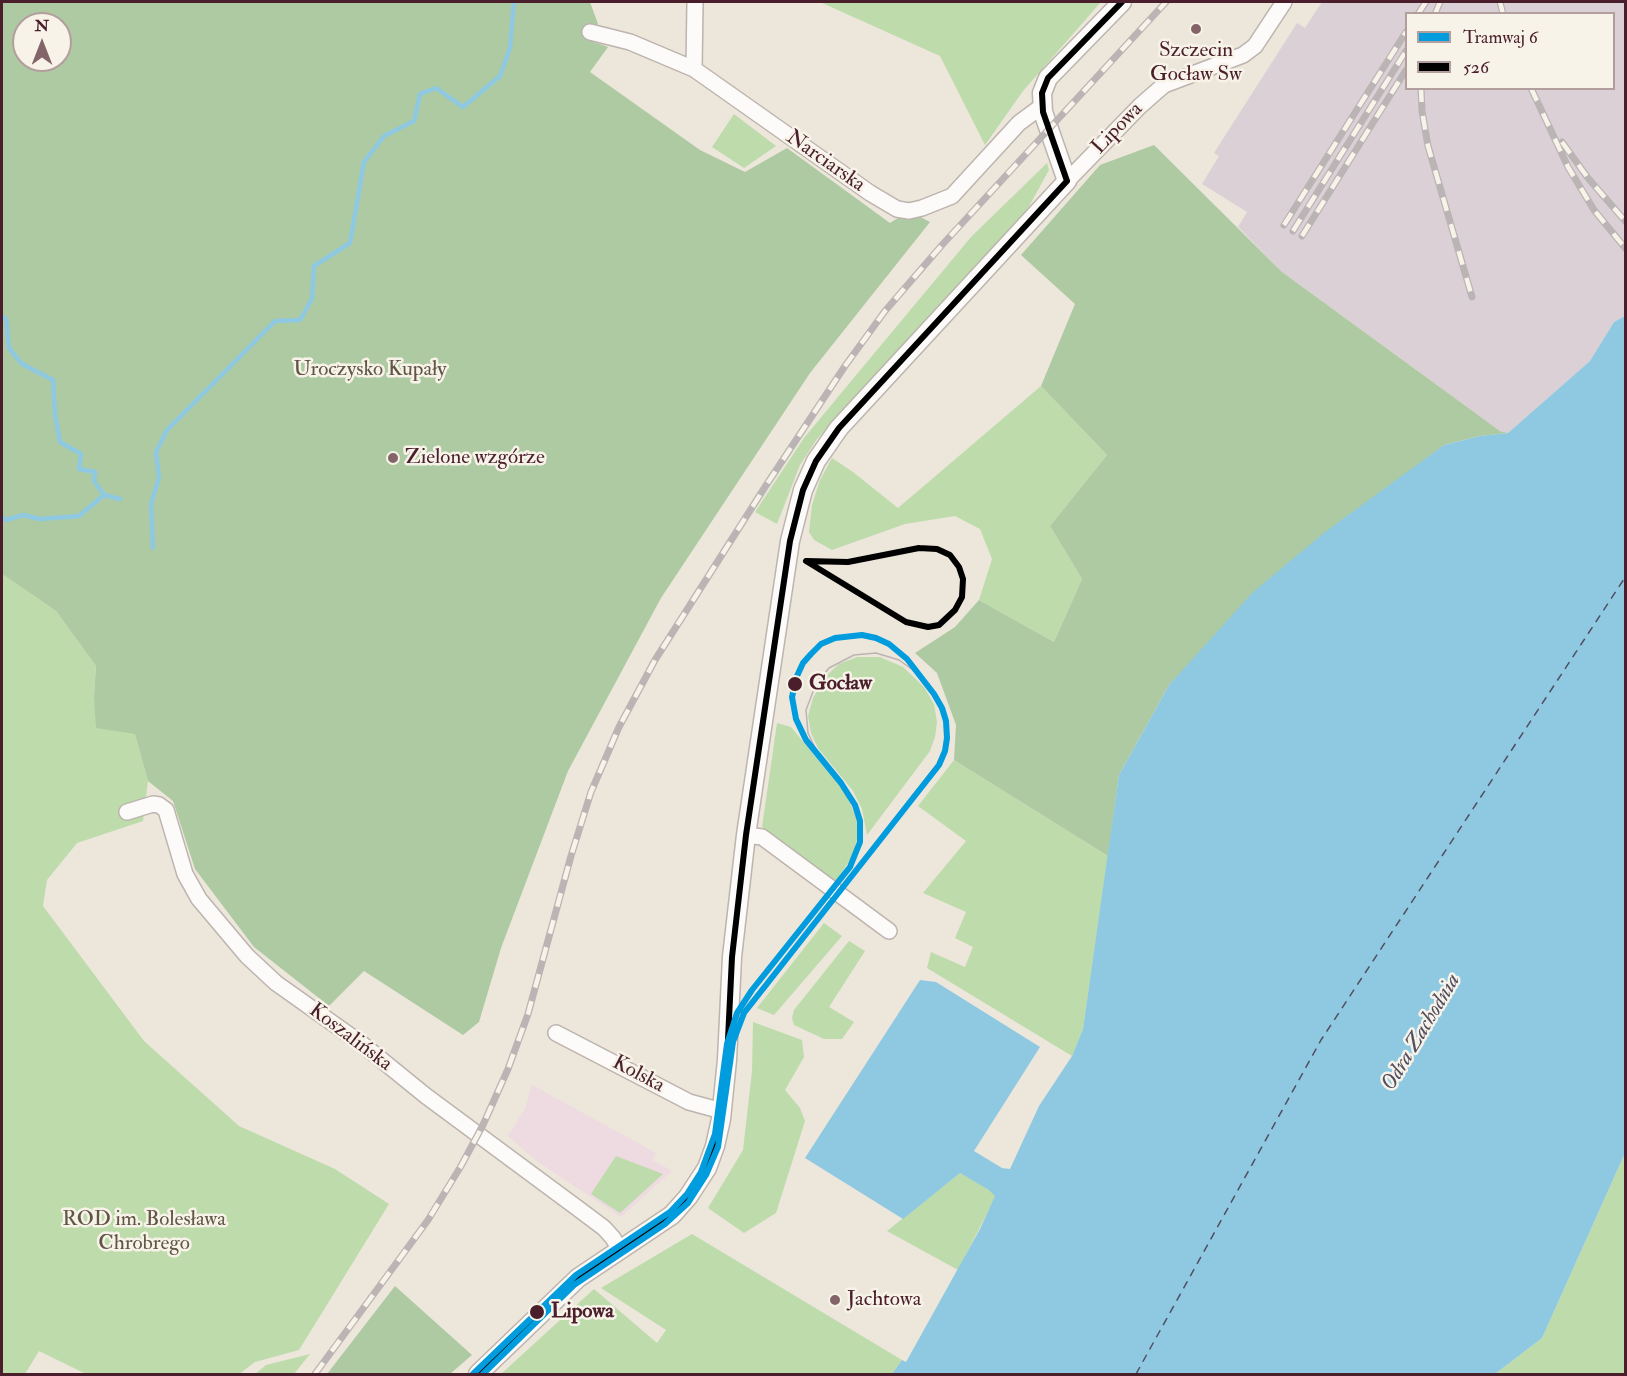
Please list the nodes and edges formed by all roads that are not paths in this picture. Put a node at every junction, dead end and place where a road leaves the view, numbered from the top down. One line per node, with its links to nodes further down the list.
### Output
1 (695, 2): 5 (street)
2 (1122, 2): 6 (street)
3 (1284, 2): 7 (street, Lipowa)
4 (590, 32): 5 (street, Narciarska)
5 (694, 69): 6 (street, Narciarska)
6 (1042, 106): 7 (street, Lipowa)
7 (1067, 181): 9 (street, Lipowa)
8 (127, 812): 13 (street, Koszalińska)
9 (746, 835): 10 (street); 12 (street, Lipowa)
10 (889, 931)
11 (556, 1033): 12 (street, Kolska)
12 (722, 1111): 13 (street, Lipowa)
13 (620, 1250): 14 (street, Lipowa)
14 (478, 1374)

